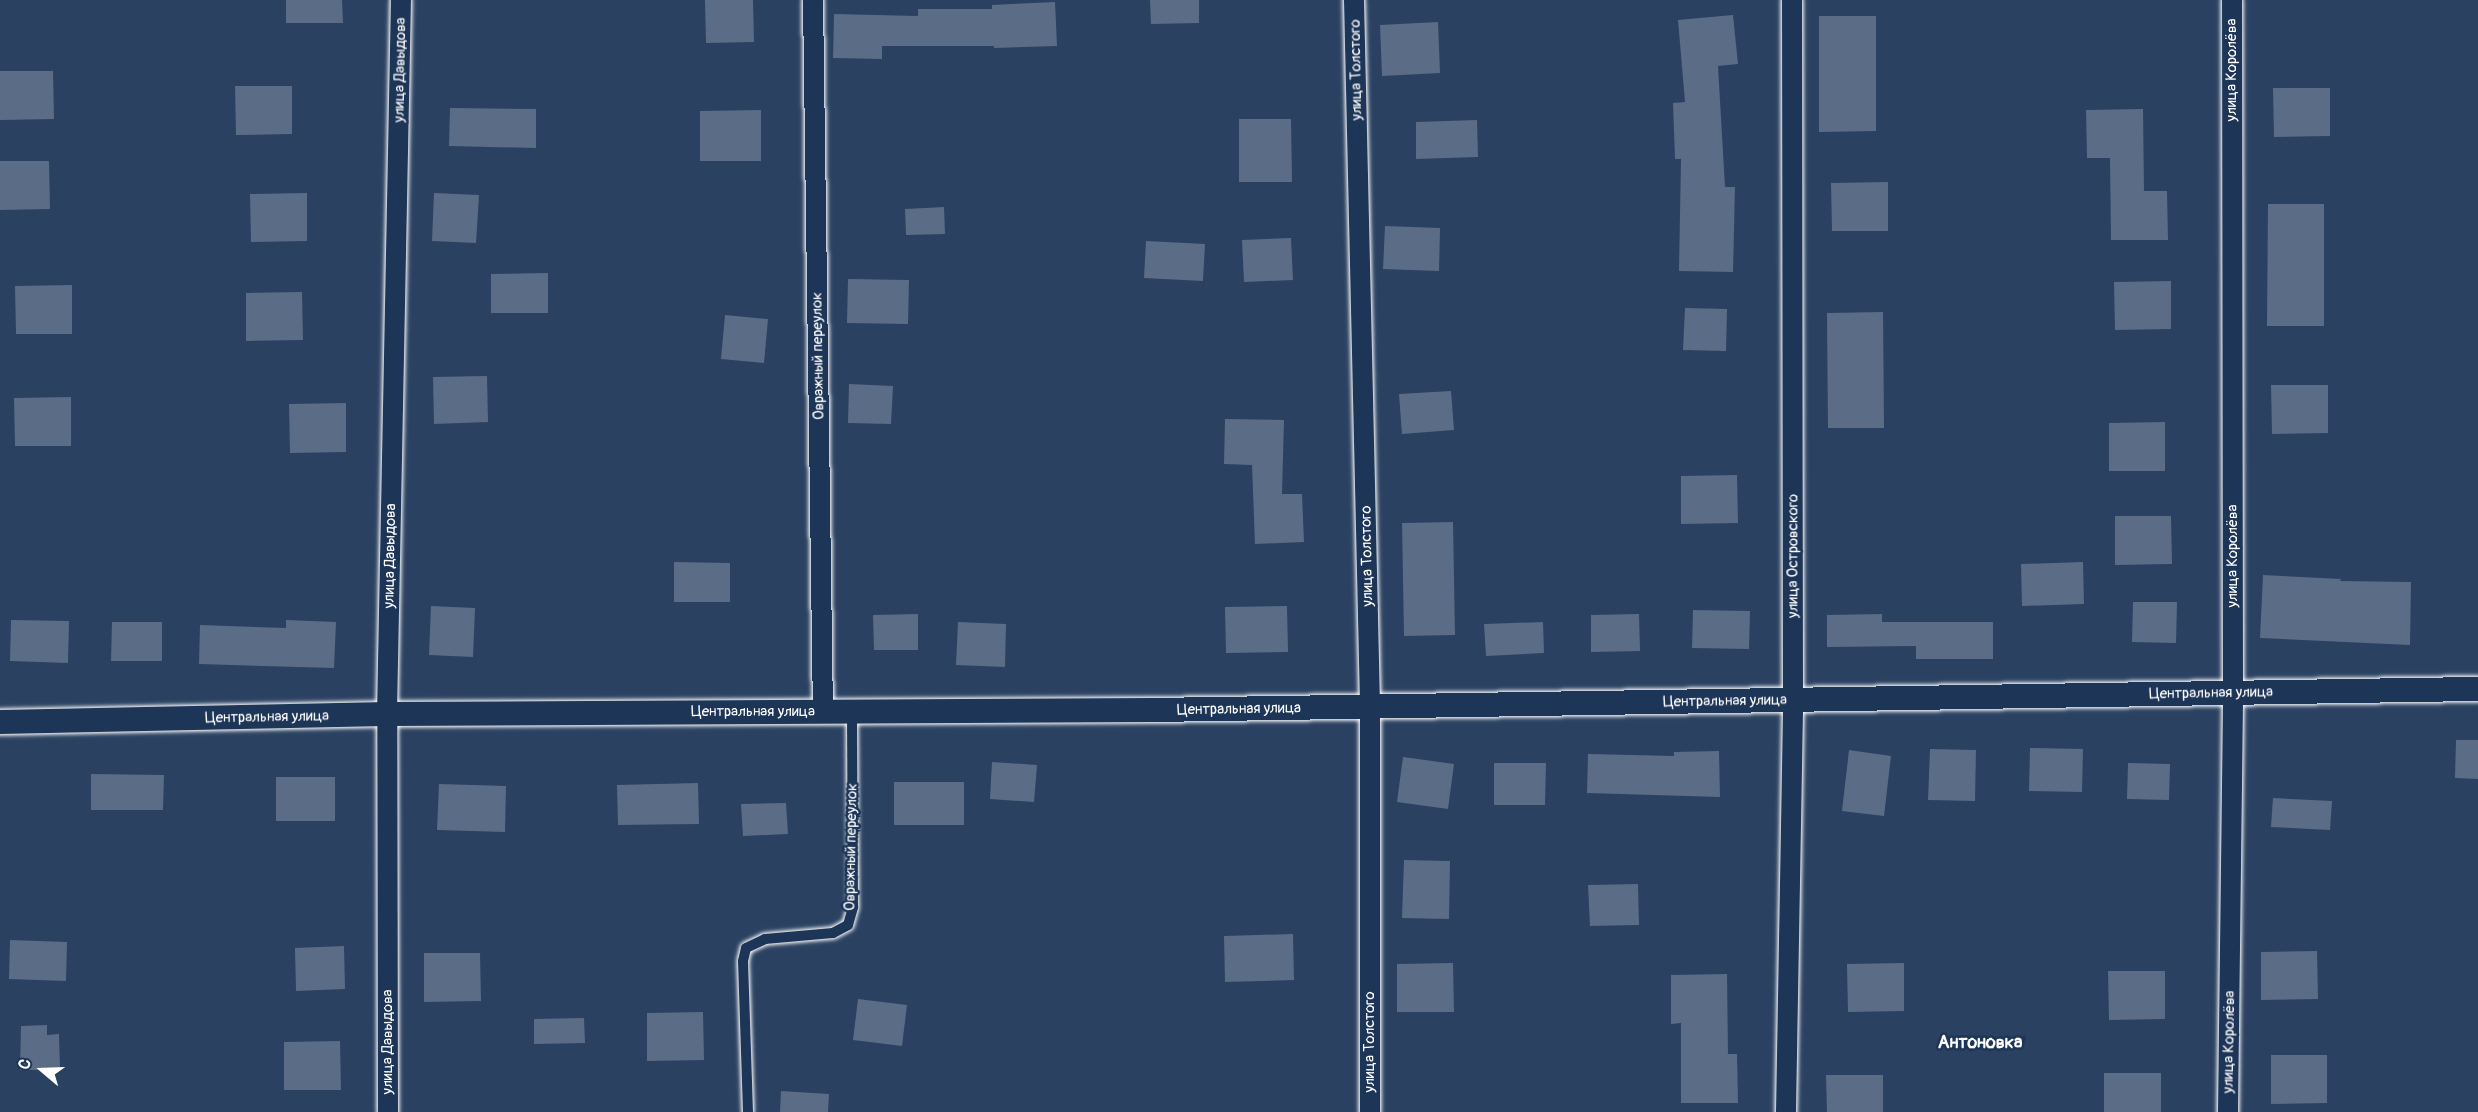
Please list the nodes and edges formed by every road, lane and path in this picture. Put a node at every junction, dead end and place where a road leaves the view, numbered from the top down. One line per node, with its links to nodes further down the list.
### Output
1 (401, 0): 12 (street, улица Давыдова)
2 (813, 0): 10 (street, Овражный переулок)
3 (1354, 0): 9 (street, улица Толстого)
4 (1792, 0): 8 (street, улица Островского)
5 (2232, 0): 7 (street, улица Королёва)
6 (2478, 689): 7 (street, Центральная улица)
7 (2234, 693): 8 (street, Центральная улица); 18 (street, улица Королёва)
8 (1793, 700): 9 (street, Центральная улица); 17 (street, улица Островского)
9 (1370, 707): 11 (street, Центральная улица); 16 (street, улица Толстого)
10 (823, 712): 11 (street, Центральная улица); 12 (street, Центральная улица)
11 (852, 713): 15 (lane, Овражный переулок)
12 (387, 714): 13 (street, Центральная улица); 14 (street, улица Давыдова)
13 (0, 722)
14 (388, 1112)
15 (748, 1112)
16 (1371, 1112)
17 (1786, 1112)
18 (2228, 1112)

